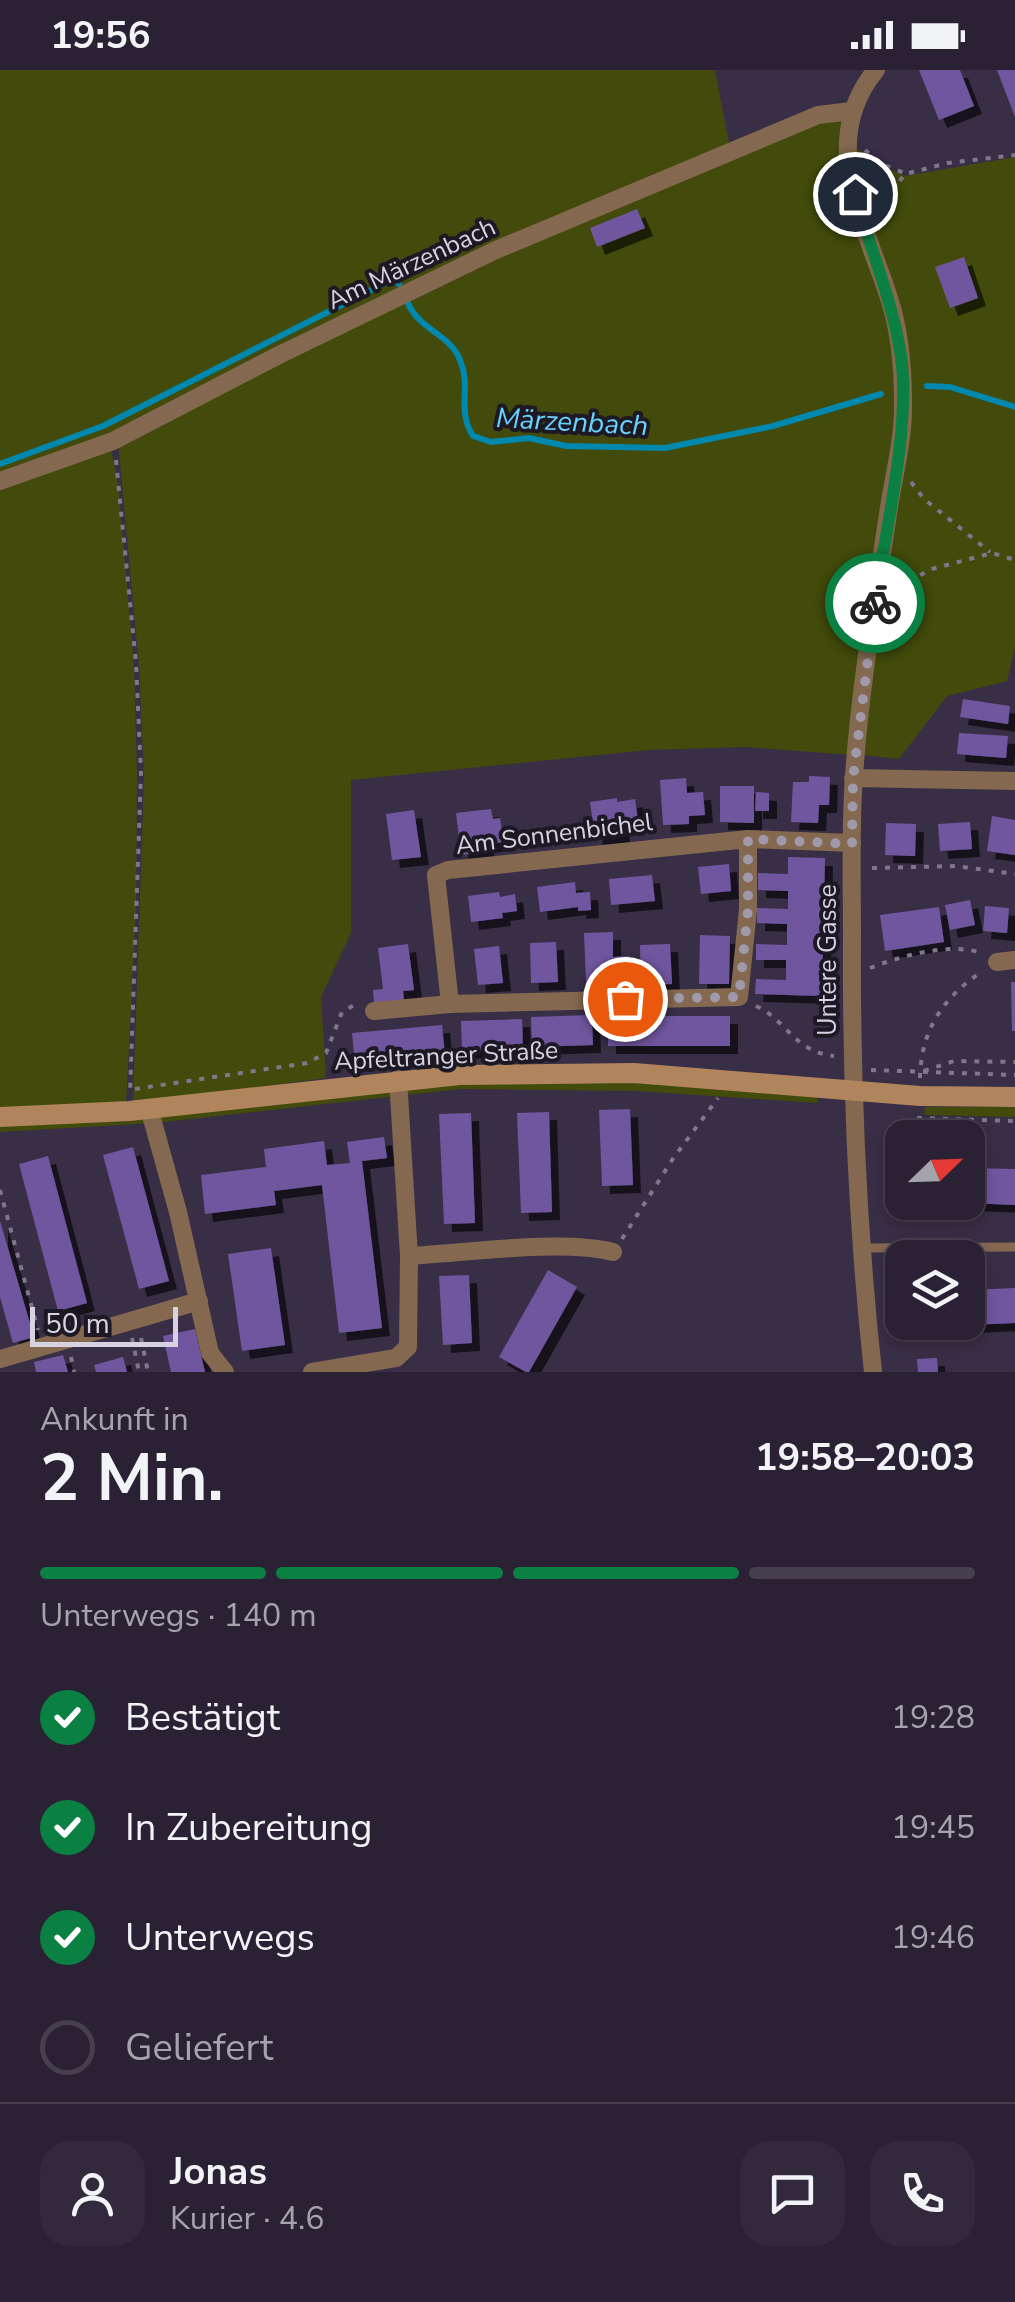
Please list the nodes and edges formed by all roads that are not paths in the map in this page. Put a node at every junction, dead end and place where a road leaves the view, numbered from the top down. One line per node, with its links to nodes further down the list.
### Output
1 (876, 70): 2 (street, Untere Gasse)
2 (852, 111): 3 (street, Am Märzenbach); 4 (street, Untere Gasse)
3 (0, 480)
4 (853, 778): 5 (street); 7 (street, Untere Gasse)
5 (1015, 781)
6 (748, 839): 7 (street, Am Sonnenbichel); 8 (street, Am Sonnenbichel); 8 (street)
7 (852, 844): 10 (street, Untere Gasse)
8 (450, 1004): 9 (street)
9 (374, 1011)
10 (852, 1072): 11 (street, Apfeltranger Straße); 12 (street, Apfeltranger Straße); 16 (street, Untere Gasse)
11 (398, 1079): 13 (street, Apfeltranger Straße); 18 (street)
12 (1015, 1097)
13 (136, 1103): 14 (street, Apfeltranger Straße); 19 (street)
14 (0, 1117)
15 (1015, 1247): 16 (lane)
16 (862, 1248): 23 (street, Untere Gasse)
17 (613, 1252): 18 (street)
18 (409, 1256): 22 (street)
19 (199, 1300): 20 (street); 21 (street)
20 (0, 1358)
21 (225, 1372)
22 (312, 1372)
23 (874, 1372)

